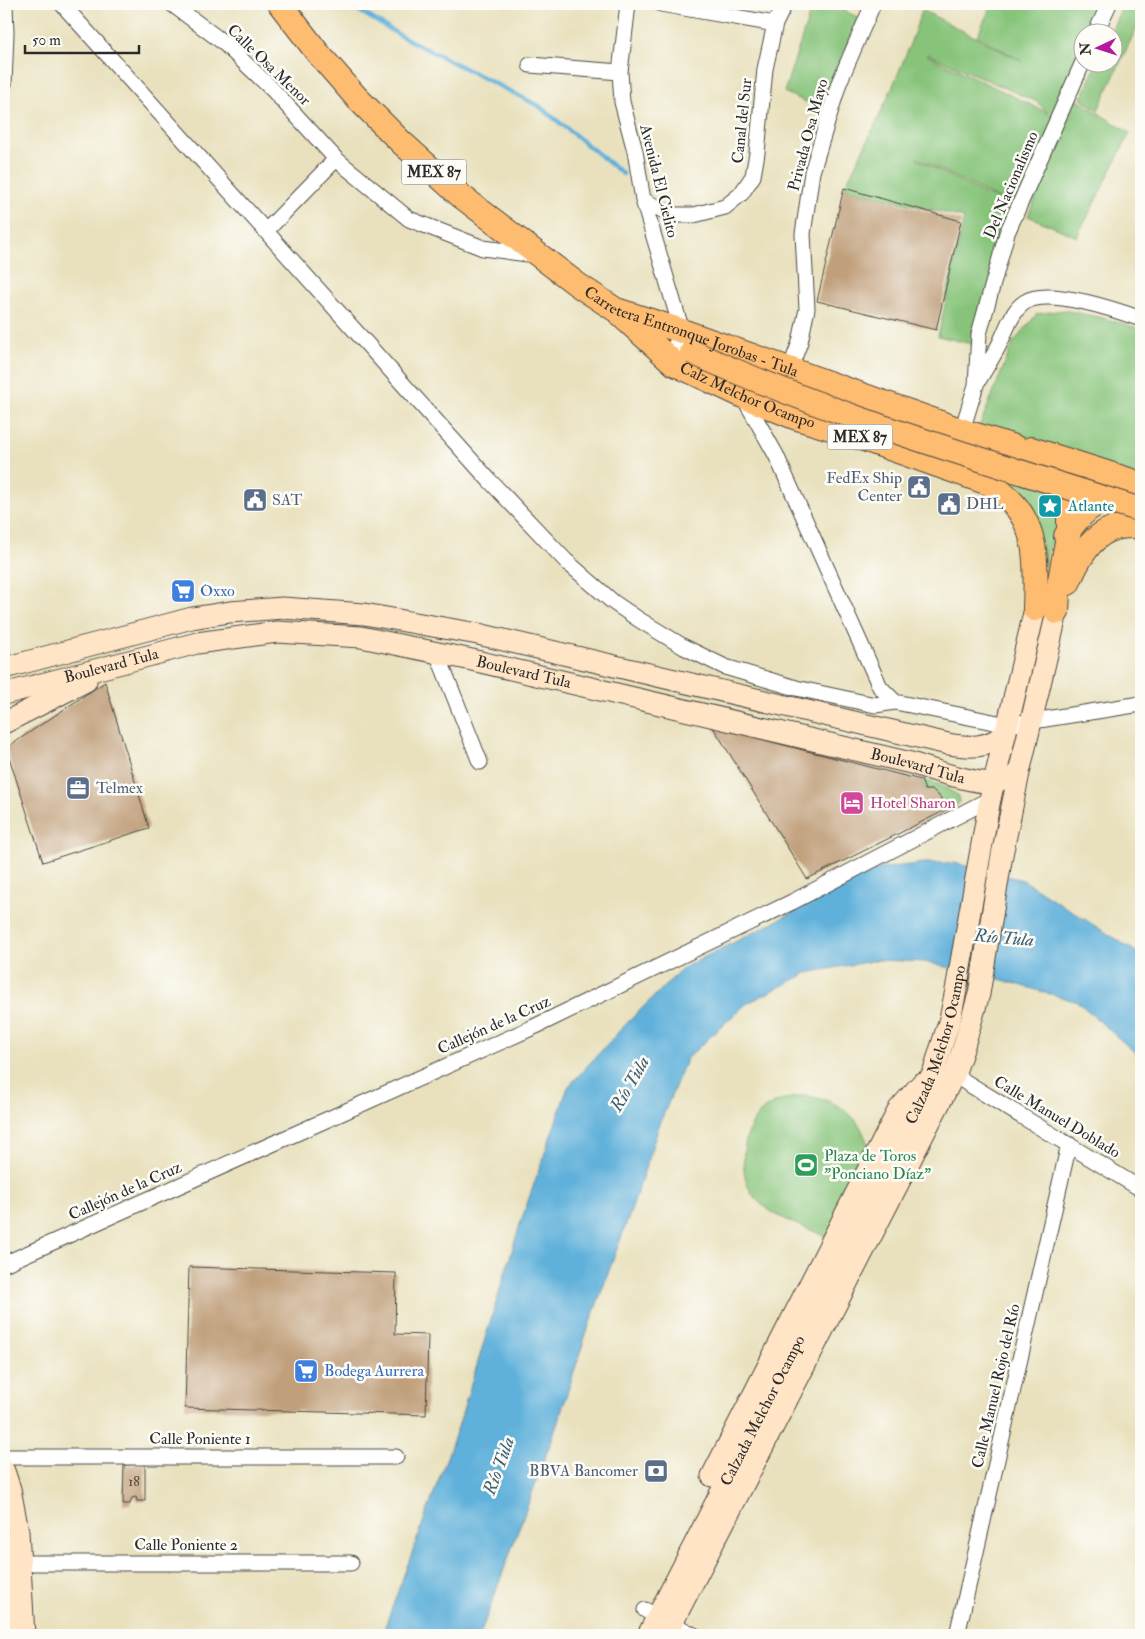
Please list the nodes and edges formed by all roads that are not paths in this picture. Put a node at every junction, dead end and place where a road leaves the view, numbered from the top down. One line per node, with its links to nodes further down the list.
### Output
1 (4, 4): 12 (street)
2 (62, 4): 19 (street)
3 (172, 4): 17 (street, Calle Osa Menor)
4 (280, 4): 20 (main road, Carretera Entronque Jorobas - Tula / MEX 87)
5 (628, 4): 14 (street, Avenida El Cielito)
6 (661, 4): 11 (street)
7 (784, 4): 11 (street, Canal del Sur)
8 (873, 4): 24 (street, Privada Osa Mayo)
9 (1109, 4): 10 (street)
10 (1101, 22)
11 (775, 24): 18 (street, Canal del Sur)
12 (5, 32): 16 (street)
13 (530, 65): 14 (street)
14 (620, 72): 18 (street, Avenida El Cielito)
15 (1079, 72): 25 (street, Del Nacionalismo)
16 (4, 84)
17 (336, 159): 19 (street); 20 (street, Calle Osa Menor)
18 (643, 200): 23 (street, Avenida El Cielito)
19 (266, 231): 37 (street)
20 (539, 256): 21 (main road, Carretera Entronque Jorobas - Tula / MEX 87)
21 (616, 310): 23 (main road, Calz Melchor Ocampo / MEX 87); 23 (main road, Carretera Entronque Jorobas - Tula / MEX 87)
22 (1141, 319): 25 (street)
23 (681, 348): 24 (main road, Carretera Entronque Jorobas - Tula / MEX 87); 26 (main road, Calz Melchor Ocampo / MEX 87); 32 (main road, bridge)
24 (790, 369): 27 (main road, Carretera Entronque Jorobas - Tula / MEX 87)
25 (976, 385): 27 (street)
26 (743, 396): 29 (main road, Calz Melchor Ocampo / MEX 87); 42 (street)
27 (963, 431): 28 (main road, Carretera Entronque Jorobas - Tula / MEX 87); 29 (street)
28 (1014, 447): 30 (main road); 34 (main road, Carretera Entronque Jorobas - Tula / MEX 87)
29 (931, 462): 35 (main road, Calz Melchor Ocampo / MEX 87)
30 (1141, 484)
31 (1141, 491): 34 (main road)
32 (1141, 510)
33 (1141, 527): 35 (main road)
34 (1069, 531): 35 (main road)
35 (1046, 611): 44 (main road, Calzada Melchor Ocampo); 46 (main road, Calzada Melchor Ocampo)
36 (437, 653): 39 (main road, Boulevard Tula); 49 (street); 50 (main road, Boulevard Tula)
37 (725, 667): 40 (street); 42 (street)
38 (4, 668): 40 (main road, Boulevard Tula)
39 (101, 669): 41 (main road, Boulevard Tula); 45 (main road)
40 (721, 690): 47 (main road, Boulevard Tula)
41 (4, 694)
42 (895, 702): 46 (street)
43 (1141, 704): 44 (street)
44 (1030, 722): 46 (street); 48 (main road, Calzada Melchor Ocampo)
45 (4, 723)
46 (1006, 730): 47 (main road, Boulevard Tula); 50 (main road, Calzada Melchor Ocampo)
47 (968, 747): 50 (main road)
48 (1025, 747): 50 (main road); 51 (main road, Calzada Melchor Ocampo)
49 (480, 762)
50 (997, 780): 51 (main road); 52 (main road, Calzada Melchor Ocampo); 60 (street, Callejón de la Cruz)
51 (1002, 855): 52 (main road, Calzada Melchor Ocampo)
52 (944, 1072): 53 (street, Calle Manuel Doblado); 54 (main road); 56 (main road, Calzada Melchor Ocampo); 57 (main road, Calzada Melchor Ocampo); 58 (main road)
53 (1069, 1144): 55 (street, Calle Manuel Doblado); 77 (street, Calle Manuel Rojo del Río)
54 (866, 1174): 57 (main road); 61 (main road)
55 (1141, 1189)
56 (890, 1198): 58 (main road); 62 (main road, Calzada Melchor Ocampo)
57 (868, 1205): 59 (main road, Calzada Melchor Ocampo)
58 (882, 1244): 63 (main road)
59 (843, 1253): 61 (main road); 68 (main road, Calzada Melchor Ocampo)
60 (4, 1264)
61 (815, 1274): 71 (main road)
62 (772, 1428): 63 (main road); 73 (main road, Calzada Melchor Ocampo)
63 (778, 1449): 73 (main road)
64 (4, 1456): 65 (street, Calle Poniente 1)
65 (396, 1457)
66 (4, 1471): 69 (main road)
67 (4, 1547): 72 (main road)
68 (686, 1560): 71 (main road); 73 (main road, Calzada Melchor Ocampo)
69 (20, 1563): 70 (street, Calle Poniente 2); 72 (main road)
70 (351, 1563)
71 (656, 1588): 73 (main road)
72 (10, 1602): 74 (main road); 75 (main road)
73 (669, 1628): 76 (main road)
74 (7, 1635)
75 (24, 1635)
76 (632, 1635)
77 (957, 1635)

